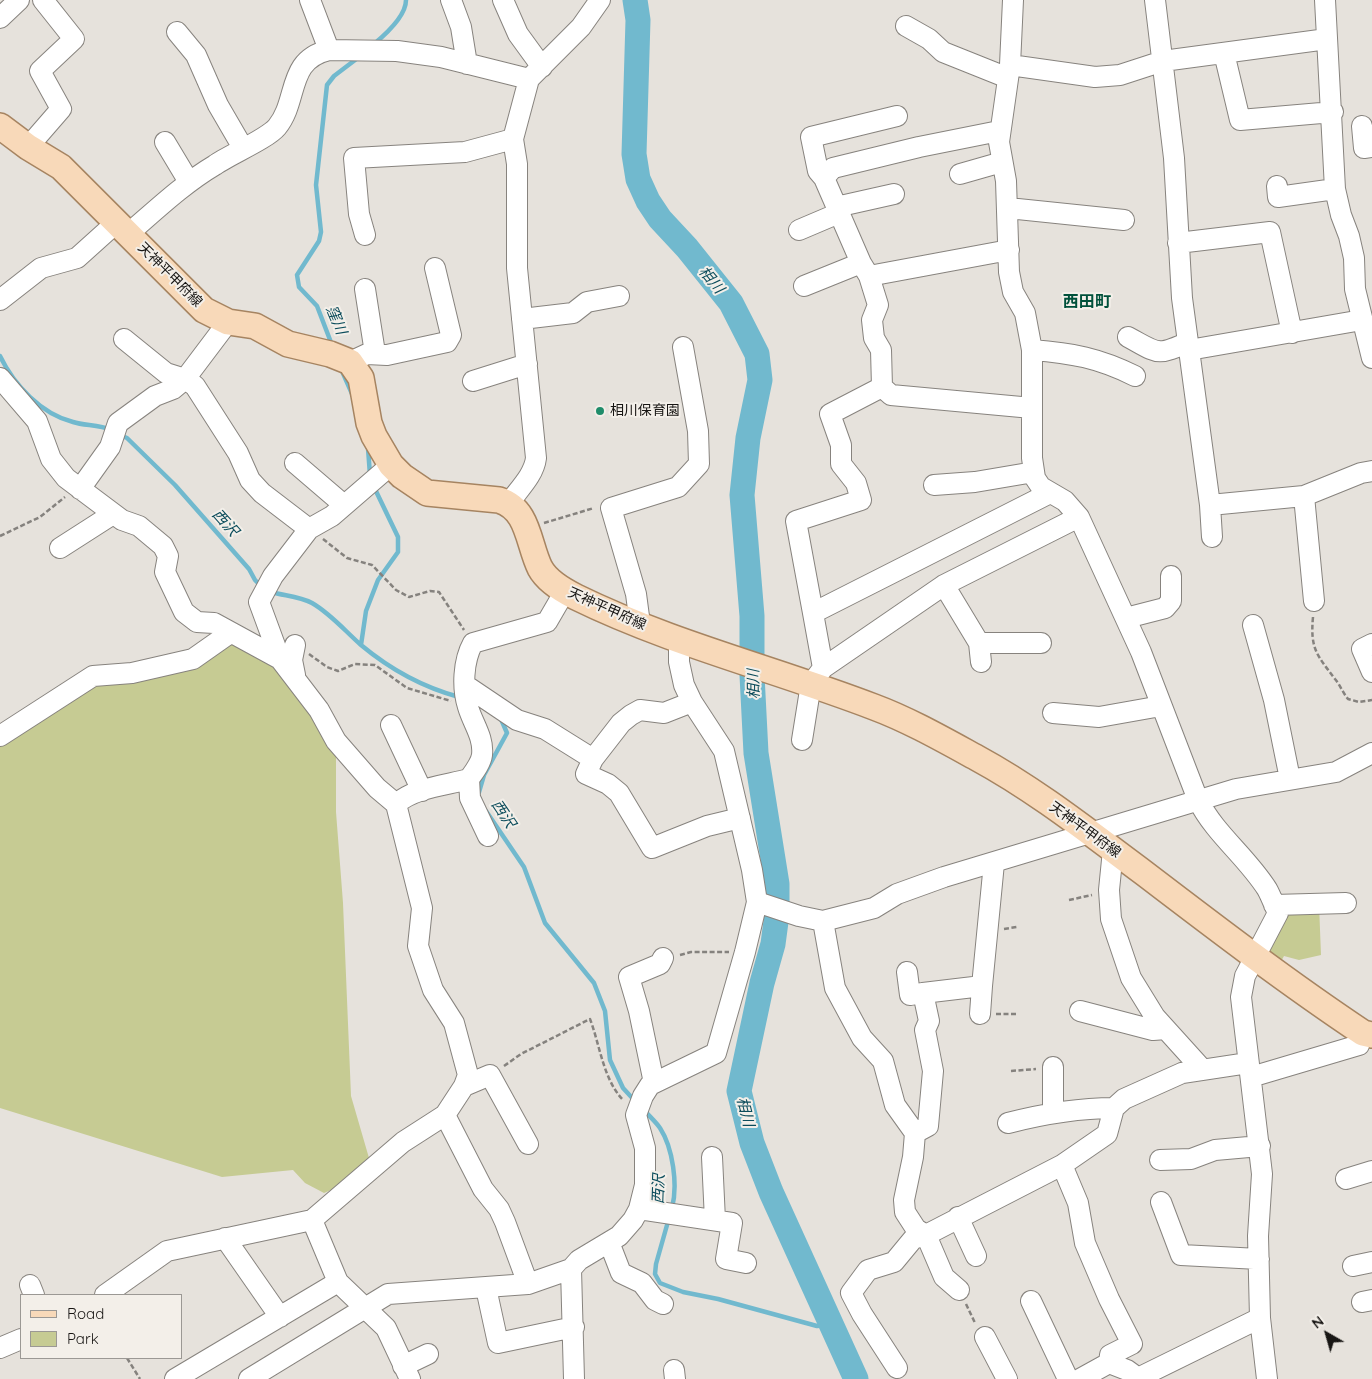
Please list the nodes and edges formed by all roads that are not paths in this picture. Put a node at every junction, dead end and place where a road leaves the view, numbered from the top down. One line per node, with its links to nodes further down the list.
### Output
1 (19, 0): 10 (street)
2 (43, 0): 28 (street)
3 (310, 0): 14 (street)
4 (451, 0): 18 (street)
5 (503, 0): 19 (street)
6 (600, 0): 19 (street)
7 (1013, 0): 20 (street)
8 (1154, 0): 17 (street)
9 (1324, 0): 13 (street)
10 (0, 18)
11 (906, 26): 20 (street)
12 (178, 32): 30 (street)
13 (1327, 39): 16 (street); 21 (street)
14 (329, 50): 18 (street); 30 (street)
15 (919, 51): 20 (street)
16 (1224, 53): 17 (street); 21 (street)
17 (1163, 61): 20 (street); 44 (street)
18 (467, 64): 19 (street)
19 (536, 73): 26 (street)
20 (1008, 76): 25 (street)
21 (1333, 112): 36 (street)
22 (897, 116): 33 (street)
23 (0, 126): 28 (main road, 天神平甲府線)
24 (1362, 126): 29 (street)
25 (999, 131): 31 (street); 33 (street)
26 (513, 139): 43 (street); 52 (street)
27 (165, 142): 34 (street)
28 (28, 147): 41 (main road, 天神平甲府線)
29 (1372, 147)
30 (243, 148): 34 (street)
31 (1002, 162): 32 (street); 38 (street)
32 (960, 174)
33 (824, 178): 39 (street)
34 (189, 182): 41 (street)
35 (1277, 186): 36 (street)
36 (1335, 189): 53 (street)
37 (894, 194): 39 (street)
38 (1008, 208): 40 (street); 45 (street)
39 (838, 210): 42 (street); 47 (street)
40 (1124, 220)
41 (122, 228): 51 (street); 54 (main road, 天神平甲府線)
42 (799, 230)
43 (365, 235)
44 (1178, 242): 55 (street); 58 (street)
45 (1009, 250): 47 (street); 60 (street)
46 (435, 268): 61 (street)
47 (865, 269): 48 (street); 69 (street)
48 (804, 286)
49 (365, 288): 61 (street)
50 (619, 296): 52 (street)
51 (0, 300)
52 (522, 319): 64 (street)
53 (1362, 320): 55 (street); 62 (street)
54 (228, 322): 63 (main road, 天神平甲府線); 67 (street)
55 (1292, 333): 58 (street)
56 (1128, 337): 58 (street)
57 (124, 339): 67 (street)
58 (1189, 346): 81 (street)
59 (683, 348): 93 (street)
60 (1032, 350): 65 (street); 70 (street)
61 (375, 352): 63 (street)
62 (1372, 356)
63 (340, 358): 72 (main road)
64 (526, 364): 68 (street); 79 (street)
65 (1135, 376)
66 (0, 378): 76 (street)
67 (184, 379): 76 (street); 84 (street)
68 (473, 381)
69 (882, 387): 70 (street); 91 (street)
70 (1032, 408): 74 (street)
71 (295, 463): 80 (street)
72 (385, 469): 79 (main road); 80 (street)
73 (1372, 471): 78 (street)
74 (1034, 472): 75 (street); 77 (street)
75 (934, 485)
76 (79, 488): 82 (street)
77 (1050, 493): 83 (street); 91 (street)
78 (1304, 496): 81 (street); 90 (street)
79 (509, 503): 89 (main road, 天神平甲府線)
80 (344, 505): 84 (street)
81 (1210, 505): 85 (street)
82 (113, 514): 86 (street); 95 (street)
83 (1079, 517): 88 (street); 92 (street)
84 (310, 529): 100 (street)
85 (1212, 537)
86 (60, 548)
87 (1170, 576): 92 (street)
88 (944, 585): 97 (street); 103 (street)
89 (566, 591): 93 (main road, 天神平甲府線); 104 (street)
90 (1314, 601)
91 (813, 613): 103 (street)
92 (1126, 618): 106 (street)
93 (640, 624): 96 (main road, 天神平甲府線)
94 (1253, 625): 114 (street)
95 (230, 633): 100 (street); 109 (street)
96 (679, 641): 103 (main road, 天神平甲府線); 105 (street)
97 (1042, 643)
98 (1372, 644): 101 (street)
99 (295, 645): 102 (street)
100 (280, 659): 102 (street)
101 (1372, 672)
102 (295, 675): 117 (street)
103 (817, 676): 110 (street); 119 (main road, 天神平甲府線)
104 (466, 694): 112 (street); 113 (street)
105 (692, 702): 112 (street); 118 (street)
106 (1161, 706): 107 (street); 116 (street)
107 (1053, 713)
108 (391, 725): 115 (street)
109 (0, 736)
110 (802, 740)
111 (1372, 753): 114 (street)
112 (593, 758): 118 (street)
113 (469, 779): 115 (street); 120 (street)
114 (1290, 780): 116 (street)
115 (422, 792): 117 (street)
116 (1198, 800): 119 (street); 125 (street)
117 (396, 804): 139 (street)
118 (740, 818): 123 (street)
119 (1090, 834): 121 (main road, 天神平甲府線); 122 (street)
120 (488, 836)
121 (1114, 850): 128 (main road, 天神平甲府線); 134 (street)
122 (994, 863): 126 (street); 130 (street)
123 (760, 903): 126 (street); 140 (street)
124 (1346, 903): 125 (street)
125 (1274, 904): 128 (street)
126 (823, 921): 145 (street)
127 (664, 958): 140 (street)
128 (1256, 958): 135 (main road, 天神平甲府線); 138 (street)
129 (907, 972): 131 (street)
130 (982, 986): 131 (street); 133 (street)
131 (923, 993): 145 (street)
132 (1080, 1011): 134 (street)
133 (980, 1014)
134 (1166, 1029): 137 (street)
135 (1367, 1034): 138 (street)
136 (1053, 1068): 142 (street)
137 (1202, 1069): 138 (street); 141 (street)
138 (1250, 1070): 147 (street)
139 (464, 1086): 143 (street); 146 (street)
140 (643, 1101): 154 (street)
141 (1114, 1108): 142 (street); 150 (street)
142 (1053, 1113): 144 (street)
143 (445, 1115): 156 (street); 166 (street)
144 (1008, 1123)
145 (915, 1134): 158 (street)
146 (528, 1144)
147 (1260, 1146): 149 (street); 162 (street)
148 (712, 1157): 157 (street)
149 (1160, 1160)
150 (1062, 1165): 155 (street); 180 (street)
151 (1372, 1171): 152 (street)
152 (1346, 1179)
153 (1161, 1202): 162 (street)
154 (640, 1210): 157 (street); 160 (street)
155 (958, 1217): 158 (street); 161 (street)
156 (312, 1220): 159 (street); 165 (street)
157 (715, 1220): 163 (street)
158 (926, 1235): 168 (street); 181 (street)
159 (225, 1238): 169 (street); 173 (street)
160 (609, 1242): 164 (street); 171 (street)
161 (976, 1256)
162 (1259, 1259): 174 (street)
163 (746, 1263)
164 (571, 1269): 166 (street); 175 (street)
165 (338, 1282): 172 (street); 173 (street)
166 (528, 1284): 167 (street)
167 (486, 1288): 172 (street); 175 (street)
168 (959, 1290)
169 (106, 1294)
170 (1031, 1301): 187 (street)
171 (663, 1304)
172 (366, 1308): 182 (street); 184 (street)
173 (280, 1317): 183 (street)
174 (1260, 1318): 180 (street); 189 (street)
175 (574, 1327): 185 (street)
176 (985, 1337): 186 (street)
177 (20, 1339): 178 (street)
178 (0, 1348)
179 (428, 1354): 182 (street)
180 (1109, 1363): 188 (street)
181 (897, 1368)
182 (407, 1372)
183 (175, 1379)
184 (249, 1379)
185 (574, 1379)
186 (1007, 1379)
187 (1068, 1379)
188 (1080, 1379)
189 (1267, 1379)

